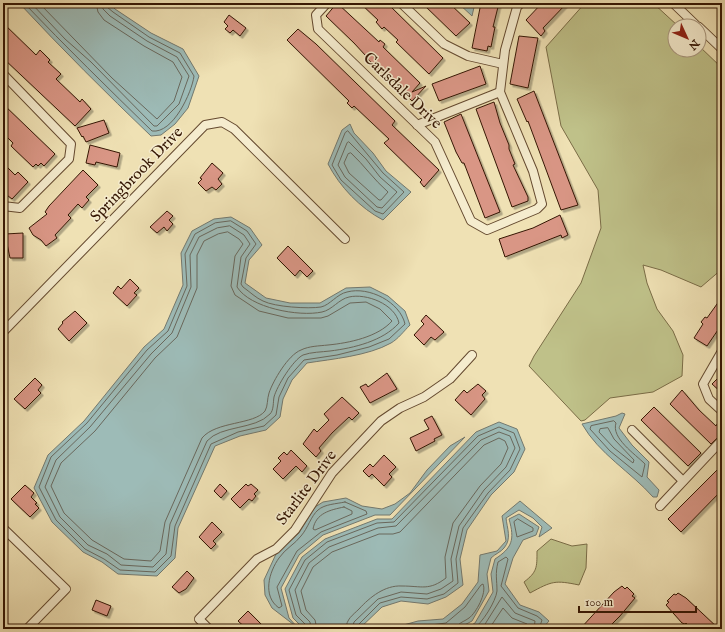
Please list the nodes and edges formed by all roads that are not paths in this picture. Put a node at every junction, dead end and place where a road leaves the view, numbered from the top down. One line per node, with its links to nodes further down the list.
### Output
1 (327, 3): 11 (street, Carlsdale Drive)
2 (401, 3): 8 (street)
3 (521, 3): 8 (street, Carlsdale Drive)
4 (673, 3): 5 (street)
5 (689, 18)
6 (707, 35): 7 (street)
7 (722, 49)
8 (503, 64): 10 (street, Carlsdale Drive)
9 (3, 74): 12 (street)
10 (500, 92): 11 (street); 11 (street, Carlsdale Drive)
11 (417, 125)
12 (3, 206)
13 (346, 239): 14 (street, Springbrook Drive)
14 (3, 332)
15 (722, 352): 17 (street)
16 (472, 355): 24 (street, Starlite Drive)
17 (722, 411)
18 (632, 430): 20 (street)
19 (722, 440): 20 (street)
20 (683, 481): 21 (street)
21 (660, 506)
22 (3, 528): 23 (street)
23 (27, 629)
24 (209, 629)

